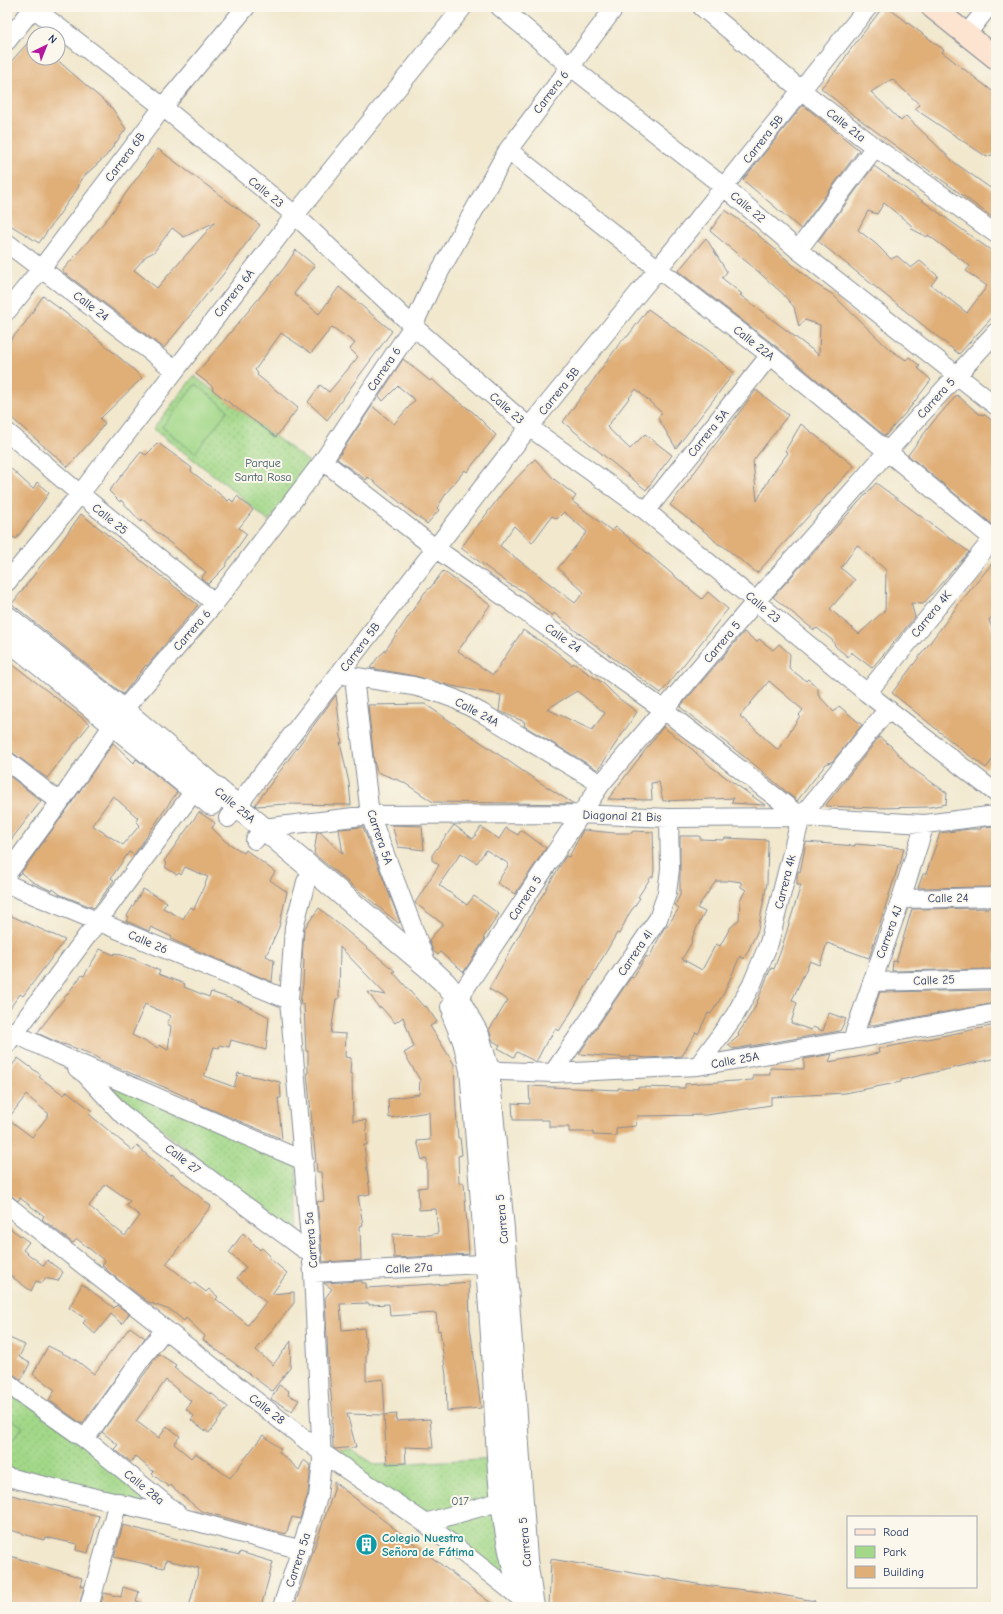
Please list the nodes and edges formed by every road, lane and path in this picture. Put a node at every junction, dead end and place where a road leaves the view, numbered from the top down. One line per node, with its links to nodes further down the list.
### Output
1 (33, 7): 13 (street); 17 (street, Calle 23)
2 (246, 7): 17 (street, Carrera 6B)
3 (463, 7): 21 (street, Carrera 6A)
4 (500, 7): 15 (street, Calle 22)
5 (615, 7): 15 (street, Carrera 6)
6 (702, 7): 16 (street, Calle 21a)
7 (868, 7): 16 (street, Carrera 5B)
8 (932, 7): 11 (main road)
9 (954, 7): 11 (main road)
10 (988, 7): 11 (street)
11 (970, 30): 12 (main road); 14 (main road)
12 (996, 40)
13 (7, 41)
14 (996, 58)
15 (570, 66): 19 (street, Carrera 6); 20 (street, Calle 22)
16 (801, 90): 18 (street, Calle 21a); 20 (street, Carrera 5B)
17 (163, 107): 21 (street, Calle 23); 25 (street, Carrera 6B)
18 (875, 147): 22 (street, Calle 21a); 24 (street)
19 (508, 150): 26 (street, Calle 22A); 28 (street, Carrera 6)
20 (724, 187): 24 (street, Calle 22); 26 (street, Carrera 5B)
21 (295, 215): 28 (street, Calle 23); 31 (street, Carrera 6A)
22 (996, 234)
23 (7, 243): 25 (street, Calle 24)
24 (798, 250): 32 (street, Calle 22)
25 (41, 268): 27 (street, Carrera 6B); 31 (street, Calle 24)
26 (658, 270): 30 (street, Calle 22A); 34 (street, Carrera 5B)
27 (7, 310)
28 (413, 326): 34 (street, Calle 23); 37 (street, Carrera 6)
29 (996, 332): 32 (street, Carrera 5)
30 (770, 355): 36 (street, Calle 22A); 39 (street, Carrera 5A)
31 (175, 370): 38 (street, Carrera 6A)
32 (956, 375): 33 (street, Calle 22); 36 (street, Carrera 5)
33 (996, 406)
34 (529, 427): 39 (street, Calle 23); 41 (street, Carrera 5B)
35 (7, 432): 38 (street, Calle 25)
36 (887, 452): 40 (street, Calle 22A); 43 (street, Carrera 5)
37 (323, 461): 41 (street, Calle 24); 44 (street, Carrera 6)
38 (80, 494): 42 (street, Carrera 6A); 44 (street, Calle 25)
39 (646, 510): 43 (street, Calle 23)
40 (995, 539): 48 (street, Carrera 4K)
41 (435, 548): 47 (street, Carrera 5B); 50 (street, Calle 24)
42 (7, 582)
43 (756, 602): 48 (street, Calle 23); 50 (street, Carrera 5)
44 (215, 603): 51 (street, Carrera 6)
45 (7, 617): 51 (street, Calle 25A)
46 (7, 638): 51 (street, Calle 25A)
47 (347, 675): 54 (street, Calle 24A); 57 (street, Carrera 5B); 59 (street, Carrera 5A)
48 (867, 693): 49 (street, Calle 23)
49 (888, 709): 55 (street, Calle 23); 61 (street, Carrera 4k)
50 (664, 710): 54 (street, Carrera 5); 61 (street, Calle 24)
51 (118, 717): 53 (street, Calle 25A); 56 (street, Carrera 6)
52 (7, 761): 56 (street)
53 (199, 784): 57 (street, Calle 25A); 70 (street)
54 (601, 784): 58 (street, Carrera 5)
55 (993, 786)
56 (60, 802): 65 (street, Carrera 6)
57 (233, 812): 64 (street, Calle 25A)
58 (580, 814): 59 (street, Diagonal 21 Bis); 62 (street, Diagonal 21 Bis); 75 (street, Carrera 5)
59 (370, 815): 64 (street, Diagonal 21 Bis); 71 (street, Carrera 5A)
60 (996, 815): 63 (street, Diagonal 21 Bis)
61 (801, 817): 62 (street, Diagonal 21 Bis); 63 (street, Diagonal 21 Bis); 80 (street, Carrera 4k)
62 (669, 818): 82 (street, Carrera 4l)
63 (925, 824): 69 (street, Carrera 4J)
64 (259, 834): 66 (street, Calle 25A)
65 (7, 874)
66 (309, 876): 71 (street, Calle 25A); 74 (street, Carrera 5a); 75 (street, Calle 25A)
67 (7, 884): 70 (street, Calle 26)
68 (996, 897): 69 (street, Calle 24)
69 (901, 899): 73 (street, Carrera 4J)
70 (98, 920): 74 (street, Calle 26); 77 (street)
71 (428, 966): 75 (street, Calle 25A)
72 (996, 979): 73 (street, Calle 25)
73 (872, 982): 78 (street, Carrera 4J)
74 (289, 1000): 83 (street, Carrera 5a)
75 (454, 1003): 81 (street, Carrera 5)
76 (996, 1013): 78 (street, Calle 25A)
77 (10, 1036): 79 (street, Calle 27)
78 (852, 1040): 80 (street, Calle 25A)
79 (62, 1056): 83 (street, Calle 27); 85 (street, Calle 27)
80 (698, 1066): 82 (street, Calle 25A)
81 (479, 1070): 82 (street, Calle 25A); 86 (street, Carrera 5)
82 (553, 1073)
83 (304, 1160): 85 (street, Carrera 5a)
84 (7, 1205): 88 (street, Calle 28)
85 (312, 1255): 87 (street, Carrera 5a)
86 (496, 1264): 87 (street, Calle 27a); 93 (street, Carrera 5); 98 (street, Carrera 5)
87 (314, 1273): 91 (street, Carrera 5a)
88 (165, 1329): 90 (street); 91 (street, Calle 28)
89 (7, 1382): 90 (street, Calle 28a)
90 (85, 1439): 95 (street, Calle 28a)
91 (321, 1452): 96 (street, Calle 28); 97 (street, Carrera 5a)
92 (7, 1477): 94 (street)
93 (502, 1501): 96 (street); 98 (street, Carrera 5)
94 (118, 1502): 95 (street); 99 (street)
95 (183, 1518): 97 (street, Calle 28a)
96 (425, 1523): 98 (street, Calle 28)
97 (302, 1550): 100 (street, Carrera 5a)
98 (528, 1605)
99 (89, 1607)
100 (282, 1607)

